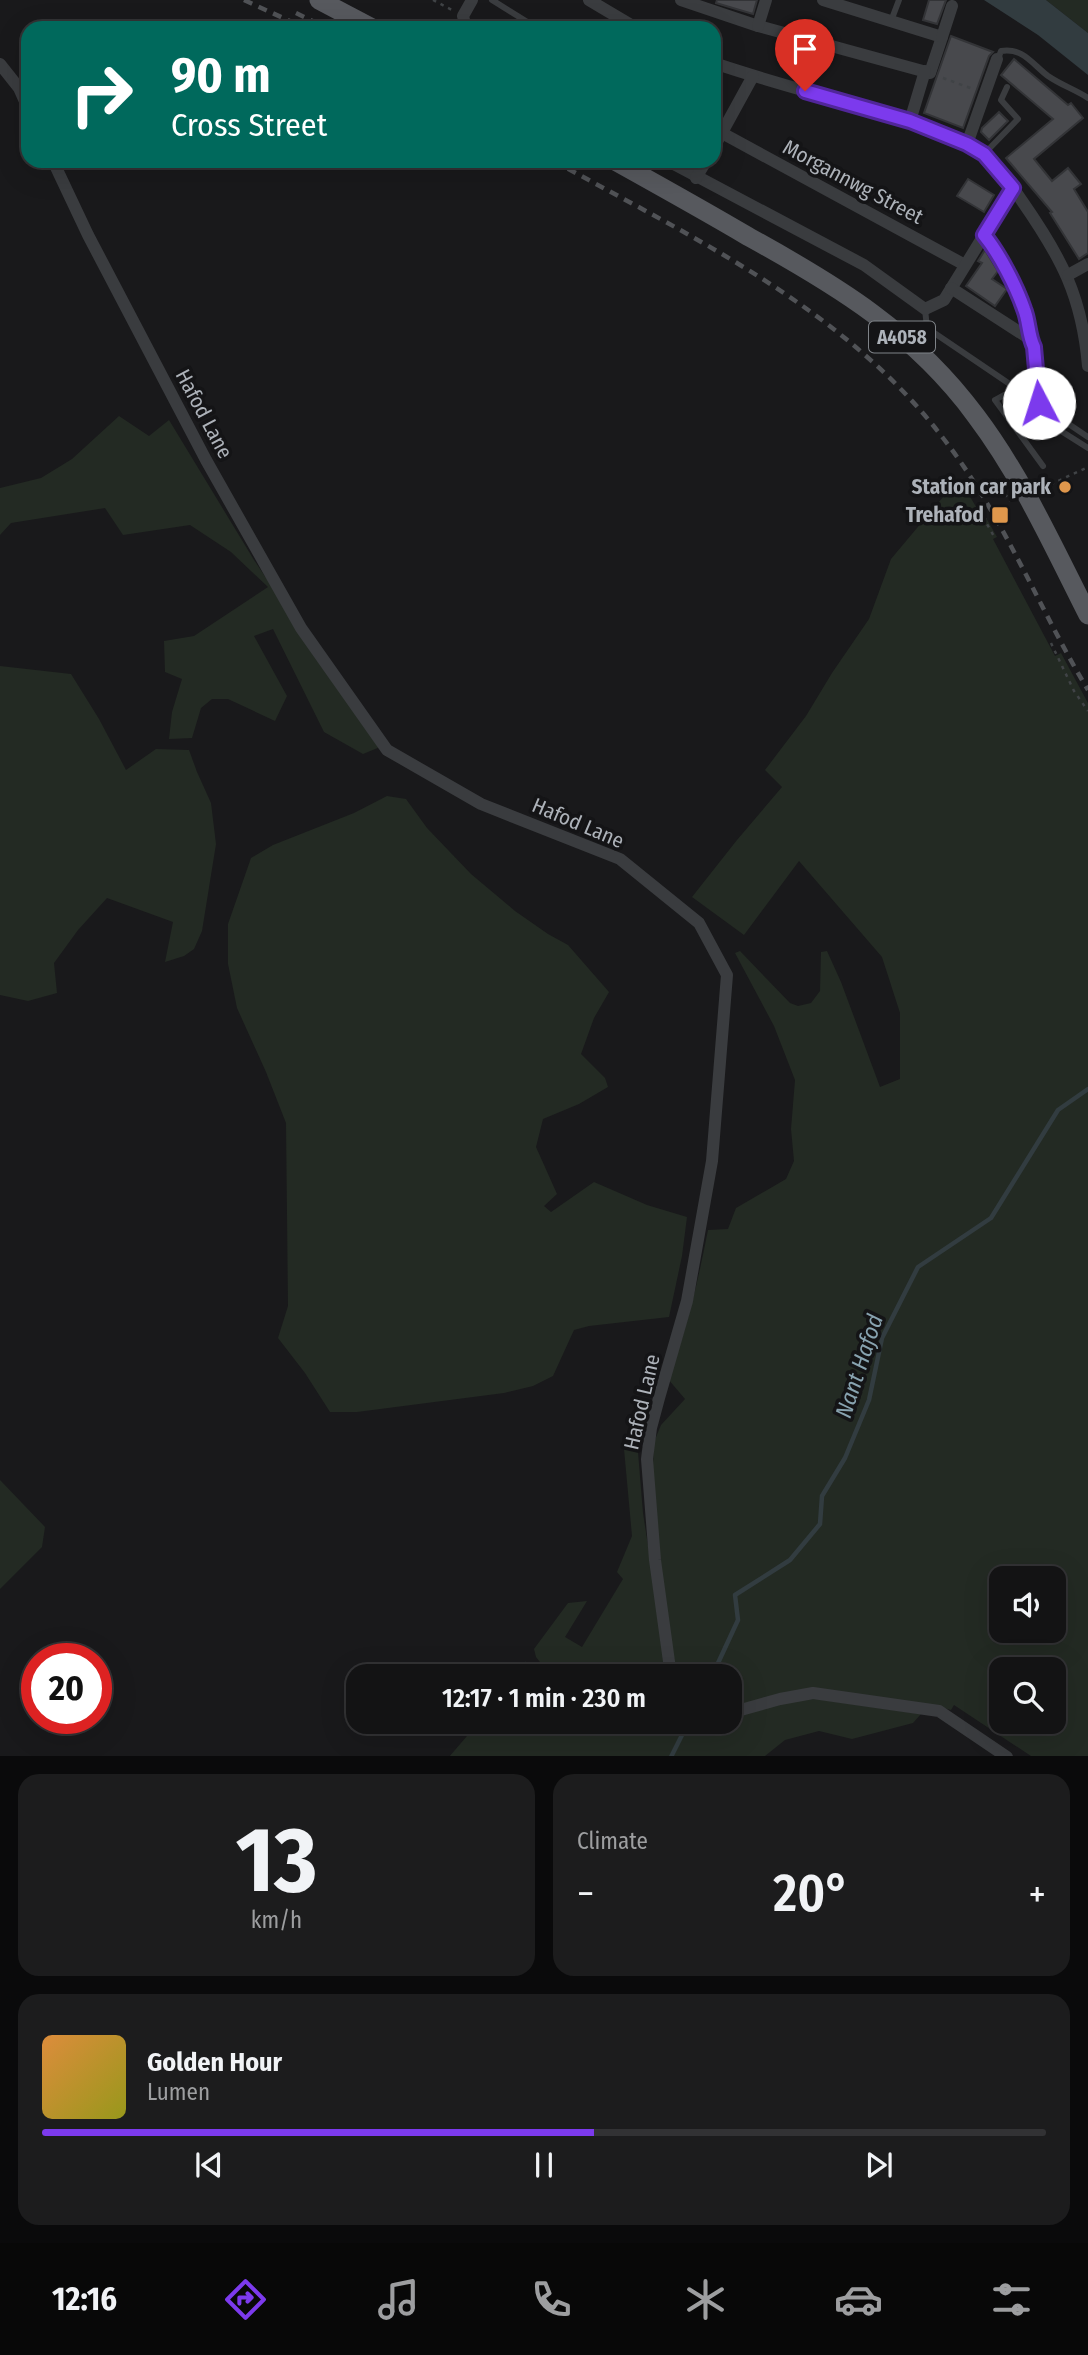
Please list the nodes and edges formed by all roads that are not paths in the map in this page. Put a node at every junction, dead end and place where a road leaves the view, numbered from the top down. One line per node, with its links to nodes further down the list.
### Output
1 (319, 0): 10 (main road)
2 (472, 0): 11 (street)
3 (492, 0): 12 (lane)
4 (589, 0): 13 (street)
5 (681, 0): 15 (street)
6 (766, 0): 15 (street)
7 (823, 0): 14 (street)
8 (899, 0): 14 (lane)
9 (952, 6): 16 (street)
10 (359, 21)
11 (464, 21)
12 (526, 21)
13 (624, 21)
14 (891, 21): 16 (street)
15 (758, 26): 20 (street)
16 (942, 37): 20 (street)
17 (998, 59): 24 (lane); 28 (street)
18 (0, 64): 23 (street)
19 (721, 66): 21 (street)
20 (927, 72): 25 (street)
21 (753, 76): 25 (street); 26 (street)
22 (1007, 87): 29 (lane)
23 (21, 92)
24 (1088, 98)
25 (910, 121): 28 (street)
26 (721, 132)
27 (721, 141): 38 (street, Morgannwg Street)
28 (967, 144): 29 (street)
29 (984, 154): 35 (street)
30 (56, 168): 49 (street, Hafod Lane)
31 (627, 168): 48 (main road, A4058)
32 (679, 168): 34 (street)
33 (702, 168): 34 (street)
34 (696, 178): 41 (street)
35 (1013, 188): 36 (street); 39 (street)
36 (984, 235): 38 (street); 42 (lane)
37 (1088, 264): 39 (street)
38 (965, 265): 40 (street)
39 (1068, 275): 43 (street)
40 (951, 288): 41 (street); 42 (street)
41 (925, 309): 44 (lane)
42 (1030, 339): 44 (lane)
43 (1088, 366)
44 (1039, 403): 45 (lane)
45 (1088, 437)
46 (1088, 448): 47 (lane)
47 (1043, 466)
48 (1088, 615)
49 (669, 1664)
50 (742, 1710): 51 (street)
51 (1007, 1756)

